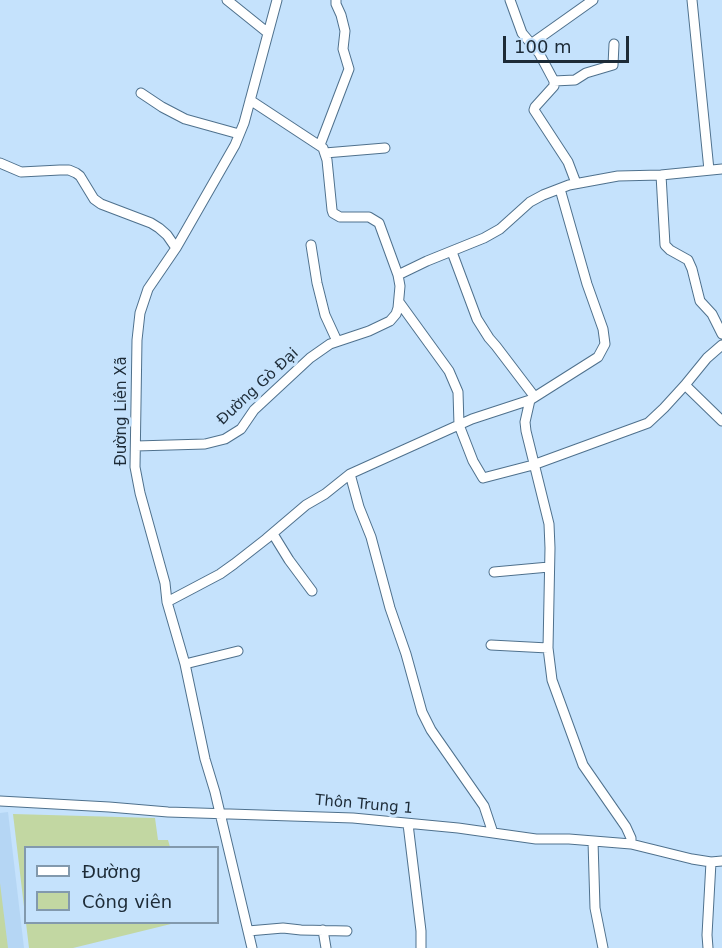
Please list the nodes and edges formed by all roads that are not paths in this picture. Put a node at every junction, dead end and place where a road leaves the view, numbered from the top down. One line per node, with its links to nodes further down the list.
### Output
1 (227, 0): 7 (street)
2 (277, 0): 7 (street, Đường Liên Xã)
3 (336, 0): 15 (street)
4 (510, 0): 8 (street)
5 (593, 0): 8 (street)
6 (692, 0): 18 (street)
7 (268, 33): 12 (street, Đường Liên Xã)
8 (531, 44): 10 (street)
9 (614, 45): 10 (street)
10 (554, 81): 20 (street)
11 (141, 93): 13 (street)
12 (250, 100): 13 (street, Đường Liên Xã); 15 (street)
13 (239, 134): 23 (street, Đường Liên Xã)
14 (385, 148): 15 (street)
15 (323, 149): 25 (street)
16 (0, 163): 23 (street)
17 (722, 169): 18 (street)
18 (708, 170): 19 (street)
19 (661, 175): 20 (street); 27 (street)
20 (576, 183): 21 (street)
21 (560, 189): 24 (street); 31 (street)
22 (311, 245): 28 (street)
23 (176, 248): 34 (street, Đường Liên Xã)
24 (452, 252): 25 (street); 31 (street)
25 (398, 275): 26 (street)
26 (399, 302): 28 (street, Đường Gò Đại); 33 (street)
27 (722, 334)
28 (337, 341): 34 (street, Đường Gò Đại)
29 (722, 345): 30 (street)
30 (685, 385): 32 (street); 35 (street)
31 (532, 398): 33 (street); 35 (street)
32 (722, 421)
33 (459, 425): 35 (street); 36 (street)
34 (136, 446): 41 (street, Đường Liên Xã)
35 (533, 465): 38 (street)
36 (350, 474): 37 (street); 49 (street)
37 (273, 534): 40 (street); 41 (street)
38 (549, 567): 39 (street); 43 (street)
39 (494, 572)
40 (312, 591)
41 (167, 602): 45 (street, Đường Liên Xã)
42 (491, 645): 43 (street)
43 (548, 648): 51 (street)
44 (238, 651): 45 (street)
45 (185, 664): 47 (street, Đường Liên Xã)
46 (0, 801): 47 (street, Thôn Trung 1)
47 (220, 813): 48 (street, Thôn Trung 1); 55 (street, Đường Liên Xã)
48 (408, 824): 49 (street, Thôn Trung 1); 59 (street)
49 (493, 833): 50 (street, Thôn Trung 1)
50 (593, 841): 51 (street, Thôn Trung 1); 60 (street)
51 (631, 844): 53 (street, Thôn Trung 1)
52 (722, 861): 53 (street, Thôn Trung 1)
53 (711, 862): 61 (street)
54 (323, 930): 55 (street); 56 (street); 58 (street)
55 (248, 931): 57 (street, Đường Liên Xã)
56 (347, 931)
57 (252, 948)
58 (326, 948)
59 (421, 948)
60 (603, 948)
61 (708, 948)

